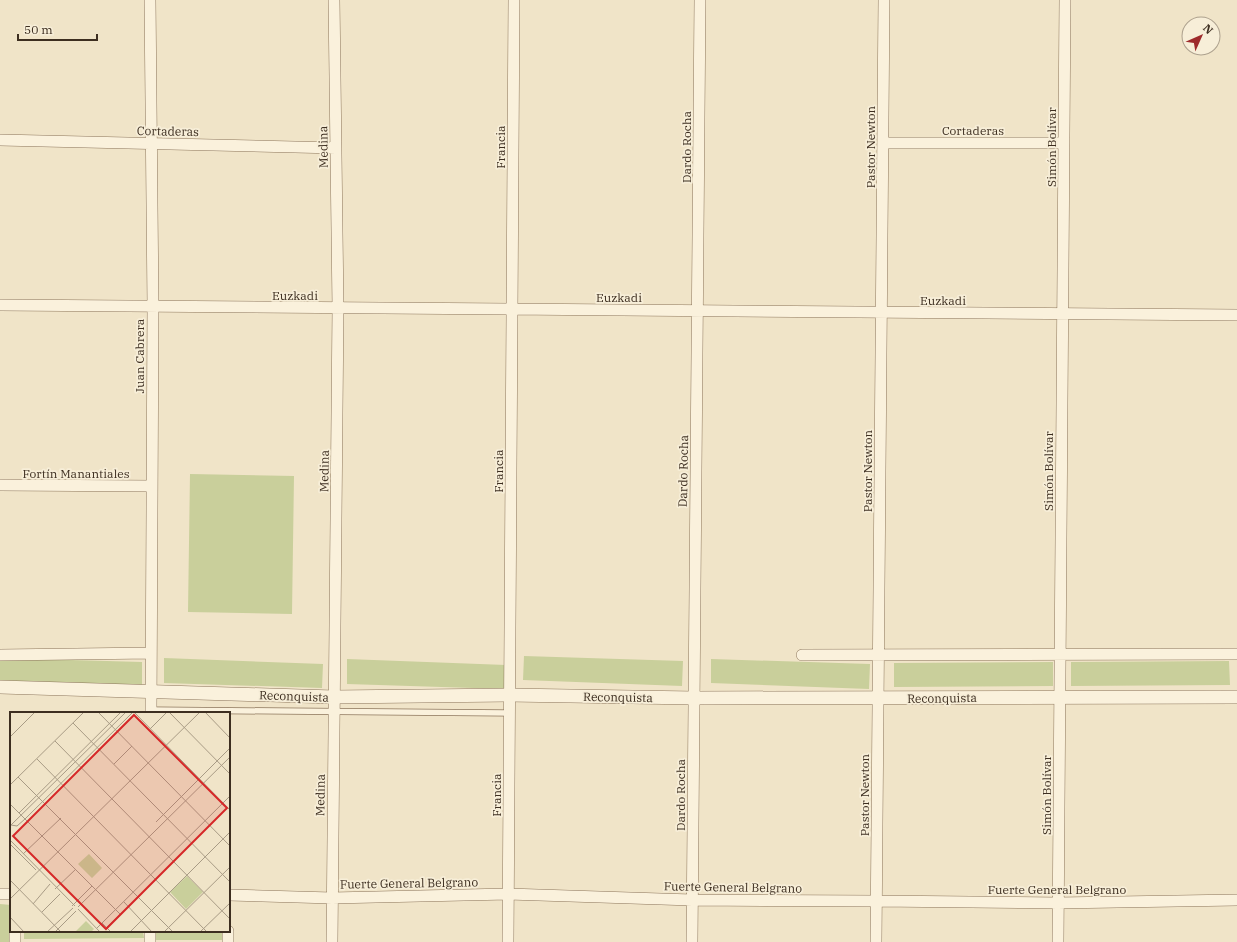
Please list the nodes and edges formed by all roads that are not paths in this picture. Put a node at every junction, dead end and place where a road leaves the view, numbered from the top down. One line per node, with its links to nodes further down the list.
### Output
1 (150, 0): 10 (street, Juan Cabrera)
2 (334, 0): 11 (street, Medina)
3 (514, 0): 15 (street, Francia)
4 (700, 0): 16 (street, Dardo Rocha)
5 (884, 0): 8 (street, Pastor Newton)
6 (1065, 0): 9 (street, Simón Bolívar)
7 (0, 140): 10 (street, Cortaderas)
8 (883, 143): 9 (street, Cortaderas); 17 (street, Pastor Newton)
9 (1064, 143): 18 (street, Simón Bolívar)
10 (151, 144): 11 (street, Cortaderas); 13 (street, Juan Cabrera)
11 (336, 148): 14 (street, Medina)
12 (0, 305): 13 (street, Euzkadi)
13 (153, 306): 14 (street, Euzkadi); 21 (street, Juan Cabrera)
14 (338, 308): 15 (street, Euzkadi); 32 (street, Medina)
15 (512, 309): 16 (street, Euzkadi); 30 (street, Francia)
16 (697, 311): 17 (street, Euzkadi); 34 (street, Dardo Rocha)
17 (881, 312): 18 (street, Euzkadi); 27 (street, Pastor Newton)
18 (1063, 314): 19 (street, Euzkadi); 26 (street, Simón Bolívar)
19 (1237, 315)
20 (0, 485): 21 (street, Fortín Manantiales)
21 (152, 486): 22 (street, Juan Cabrera)
22 (151, 653): 24 (street); 29 (street, Juan Cabrera)
23 (1237, 654): 26 (street)
24 (0, 655)
25 (802, 655): 27 (street)
26 (1060, 655): 27 (street); 31 (street, Simón Bolívar)
27 (879, 656): 35 (street, Pastor Newton)
28 (0, 687): 29 (street, Reconquista)
29 (151, 692): 32 (street, Reconquista); 37 (street, Juan Cabrera)
30 (510, 695): 32 (street, Reconquista); 34 (street, Reconquista); 38 (street, Francia)
31 (1060, 696): 33 (street, Reconquista); 35 (street, Reconquista); 45 (street, Simón Bolívar)
32 (334, 697): 36 (street, Medina)
33 (1237, 697)
34 (694, 698): 35 (street, Reconquista); 42 (street, Dardo Rocha)
35 (878, 698): 44 (street, Pastor Newton)
36 (334, 711): 37 (lane); 38 (lane); 41 (street, Medina)
37 (151, 712)
38 (509, 713): 39 (street, Francia)
39 (508, 894): 41 (street, Fuerte General Belgrano); 42 (street, Fuerte General Belgrano); 49 (street, Francia)
40 (230, 895): 41 (street, Fuerte General Belgrano)
41 (332, 898): 48 (street, Medina)
42 (692, 900): 44 (street, Fuerte General Belgrano); 50 (street, Dardo Rocha)
43 (1237, 900): 45 (street, Fuerte General Belgrano)
44 (877, 901): 45 (street, Fuerte General Belgrano); 51 (street, Pastor Newton)
45 (1058, 903): 52 (street, Simón Bolívar)
46 (16, 932): 47 (street)
47 (15, 942)
48 (332, 942)
49 (508, 942)
50 (692, 942)
51 (876, 942)
52 (1058, 942)

